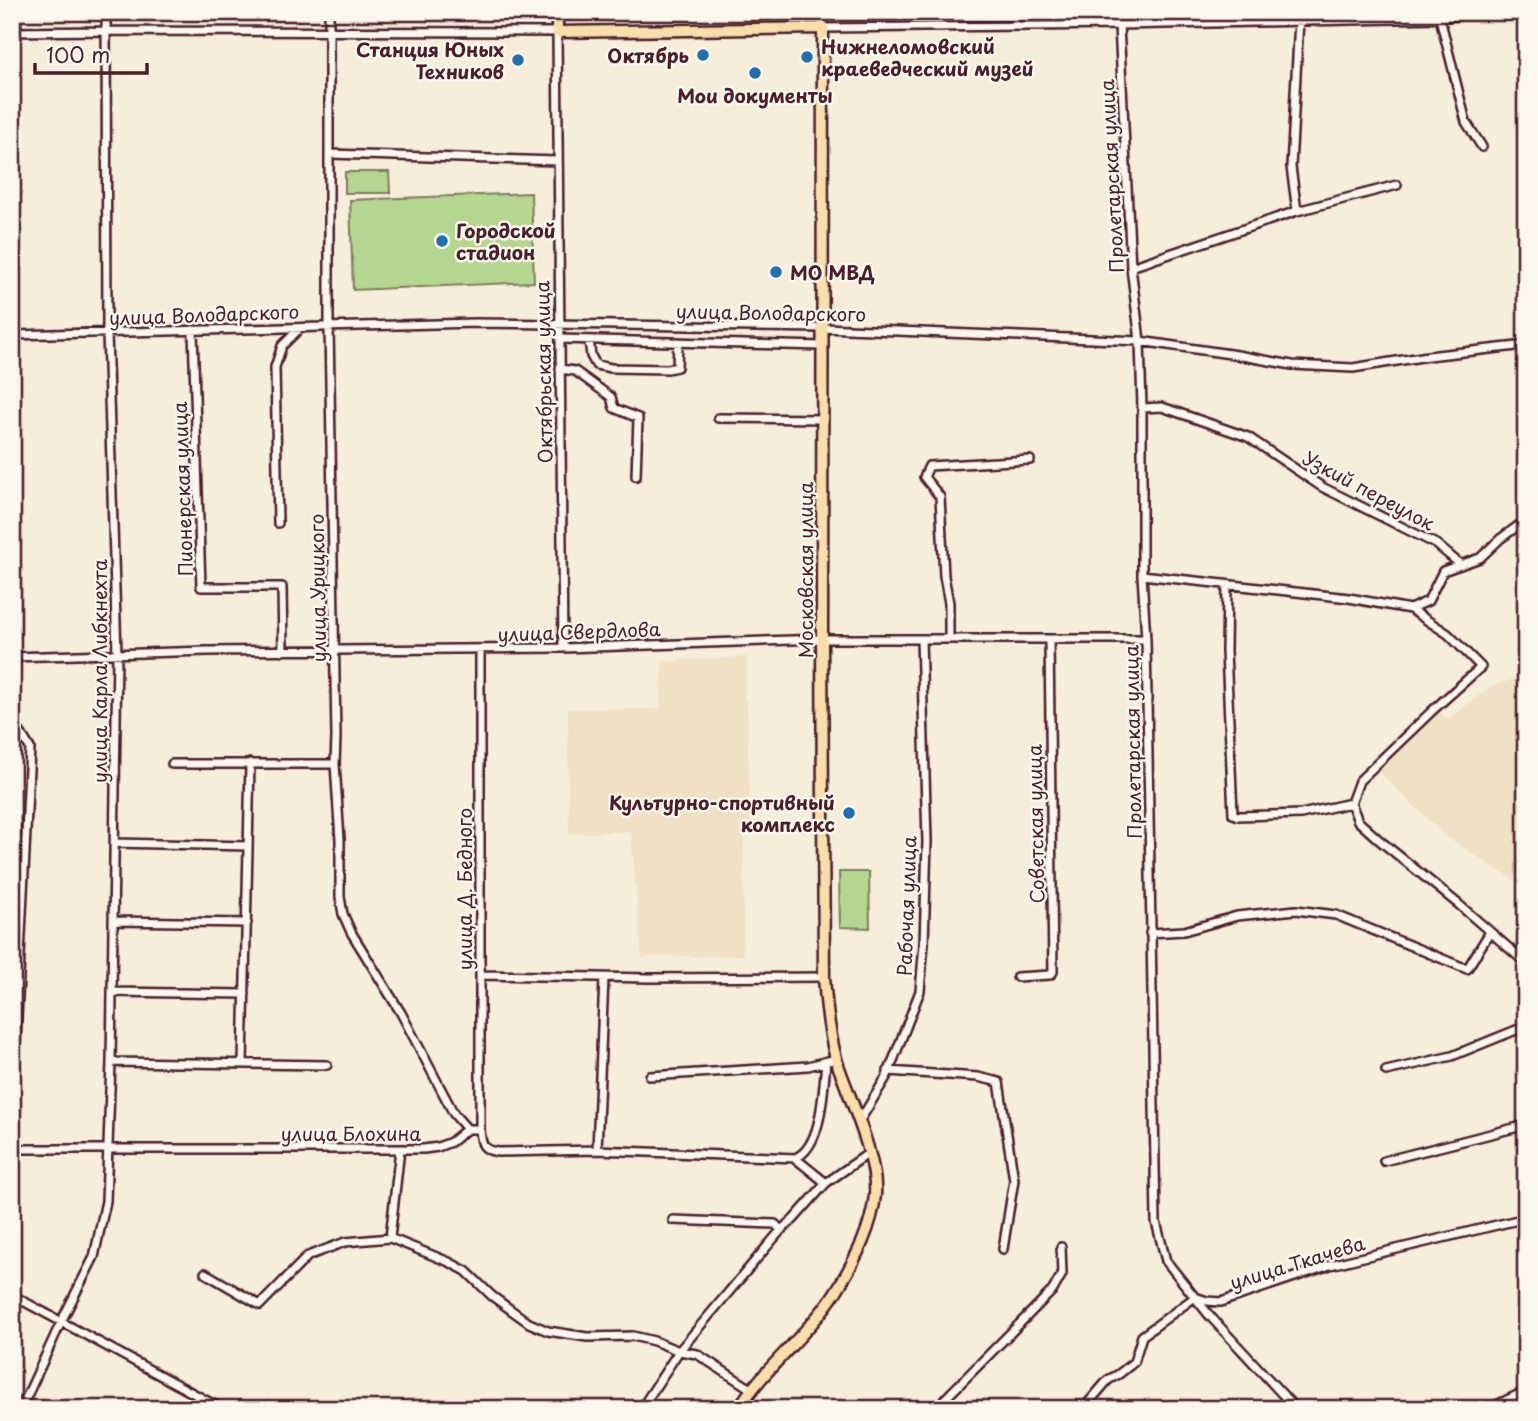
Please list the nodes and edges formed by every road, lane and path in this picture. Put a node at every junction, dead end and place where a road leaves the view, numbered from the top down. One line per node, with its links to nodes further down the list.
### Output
1 (13, 12): 14 (street)
2 (106, 12): 13 (street, улица Карла Либкнехта)
3 (329, 12): 15 (street, улица Урицкого)
4 (557, 12): 16 (main road, Октябрьская улица)
5 (823, 12): 12 (street, Московская улица)
6 (1021, 12): 10 (street)
7 (1464, 14): 8 (street)
8 (1440, 18): 9 (street); 17 (street)
9 (1299, 20): 11 (street); 21 (street)
10 (1013, 25): 11 (street); 12 (street)
11 (1119, 25): 22 (street, Пролетарская улица)
12 (823, 28): 16 (main road); 26 (main road, Московская улица)
13 (105, 31): 14 (street); 15 (street); 28 (street, улица Карла Либкнехта)
14 (15, 32)
15 (328, 32): 16 (street); 18 (street, улица Урицкого)
16 (557, 32): 19 (street, Октябрьская улица)
17 (1482, 148)
18 (329, 154): 19 (street); 24 (street, улица Урицкого)
19 (558, 161): 23 (street, Октябрьская улица)
20 (1397, 185): 21 (street)
21 (1297, 211): 22 (street)
22 (1131, 267): 32 (street, Пролетарская улица)
23 (560, 324): 24 (street, улица Володарского); 26 (street, улица Володарского); 30 (street, Октябрьская улица)
24 (329, 327): 25 (street, улица Володарского); 56 (street, улица Урицкого)
25 (300, 328): 27 (street, улица Володарского); 43 (street)
26 (823, 328): 32 (street, улица Володарского); 34 (main road, Московская улица)
27 (193, 330): 28 (street, улица Володарского); 55 (street, Пионерская улица)
28 (107, 333): 29 (street, улица Володарского); 57 (street, улица Карла Либкнехта)
29 (12, 335)
30 (560, 339): 31 (street); 36 (street, Октябрьская улица)
31 (589, 340): 33 (street); 33 (street)
32 (1140, 341): 35 (street, улица Володарского); 37 (street, Пролетарская улица)
33 (678, 342): 34 (street)
34 (823, 345): 39 (main road, Московская улица)
35 (1526, 345)
36 (561, 369): 41 (street); 53 (street, Октябрьская улица)
37 (1142, 408): 44 (street, Узкий переулок); 45 (street, Пролетарская улица)
38 (718, 418): 39 (street)
39 (822, 419): 48 (main road, Московская улица)
40 (1030, 460): 50 (street)
41 (636, 476)
42 (1526, 520): 44 (street)
43 (278, 523)
44 (1461, 565): 47 (street)
45 (1142, 575): 46 (street); 52 (street, Пролетарская улица)
46 (1227, 585): 47 (street); 63 (street)
47 (1410, 609): 63 (street)
48 (822, 639): 49 (street, улица Свердлова); 53 (street, улица Свердлова); 72 (main road, Московская улица)
49 (921, 639): 50 (street, улица Свердлова); 82 (street, Рабочая улица)
50 (949, 639): 51 (street, улица Свердлова)
51 (1049, 639): 52 (street, улица Свердлова); 73 (street, Советская улица)
52 (1146, 639): 69 (street, Пролетарская улица)
53 (564, 648): 54 (street, улица Свердлова)
54 (480, 649): 56 (street, улица Свердлова); 71 (street, улица Д. Бедного)
55 (283, 650): 56 (street, улица Свердлова); 57 (street, улица Свердлова)
56 (334, 651): 62 (street, улица Урицкого)
57 (117, 654): 58 (street, улица Свердлова); 64 (street, улица Карла Либкнехта)
58 (12, 657)
59 (12, 729): 85 (street)
60 (250, 763): 61 (street); 62 (street); 65 (street)
61 (172, 764)
62 (335, 764): 88 (street, улица Урицкого)
63 (1351, 803): 68 (street)
64 (115, 843): 65 (street); 66 (street, улица Карла Либкнехта)
65 (248, 846): 67 (street)
66 (114, 921): 67 (street); 75 (street, улица Карла Либкнехта)
67 (247, 923): 76 (street)
68 (1490, 932): 69 (street); 70 (street)
69 (1150, 933): 106 (street, Пролетарская улица)
70 (1526, 963)
71 (480, 975): 74 (street); 89 (street, улица Д. Бедного)
72 (824, 977): 74 (street); 78 (main road, Московская улица)
73 (1017, 977)
74 (604, 978): 93 (street)
75 (112, 992): 76 (street); 79 (street, улица Карла Либкнехта)
76 (245, 994): 80 (street)
77 (1526, 1026): 83 (street)
78 (831, 1060): 84 (street); 86 (main road, Московская улица); 95 (street)
79 (111, 1062): 80 (street); 91 (street, улица Карла Либкнехта)
80 (243, 1064): 81 (street)
81 (327, 1065)
82 (888, 1071): 86 (street, Рабочая улица); 103 (street)
83 (1386, 1071)
84 (650, 1076)
85 (12, 1122)
86 (859, 1122): 94 (main road)
87 (1526, 1125): 96 (street)
88 (467, 1129): 89 (street); 92 (street, улица Блохина)
89 (480, 1129): 93 (street)
90 (12, 1149): 91 (street, улица Блохина)
91 (108, 1149): 92 (street, улица Блохина); 107 (street, улица Карла Либкнехта)
92 (400, 1149): 101 (street)
93 (597, 1150): 95 (street)
94 (869, 1153): 97 (street); 109 (main road)
95 (796, 1158): 97 (street)
96 (1384, 1161)
97 (826, 1183): 100 (street)
98 (1526, 1218): 106 (street, улица Ткачева)
99 (673, 1220): 100 (street)
100 (780, 1230): 108 (street)
101 (390, 1238): 104 (street); 108 (street)
102 (1061, 1247): 116 (street)
103 (1003, 1249)
104 (205, 1273)
105 (12, 1295): 107 (street)
106 (1195, 1297): 117 (street); 118 (street, Пролетарская улица)
107 (62, 1320): 112 (street, улица Карла Либкнехта); 113 (street)
108 (679, 1351): 109 (street); 114 (street)
109 (751, 1389): 115 (main road)
110 (1526, 1391): 119 (street)
111 (12, 1401): 112 (street)
112 (24, 1408)
113 (222, 1409)
114 (641, 1409)
115 (738, 1409)
116 (935, 1409)
117 (1083, 1409)
118 (1296, 1409)
119 (1488, 1409)

